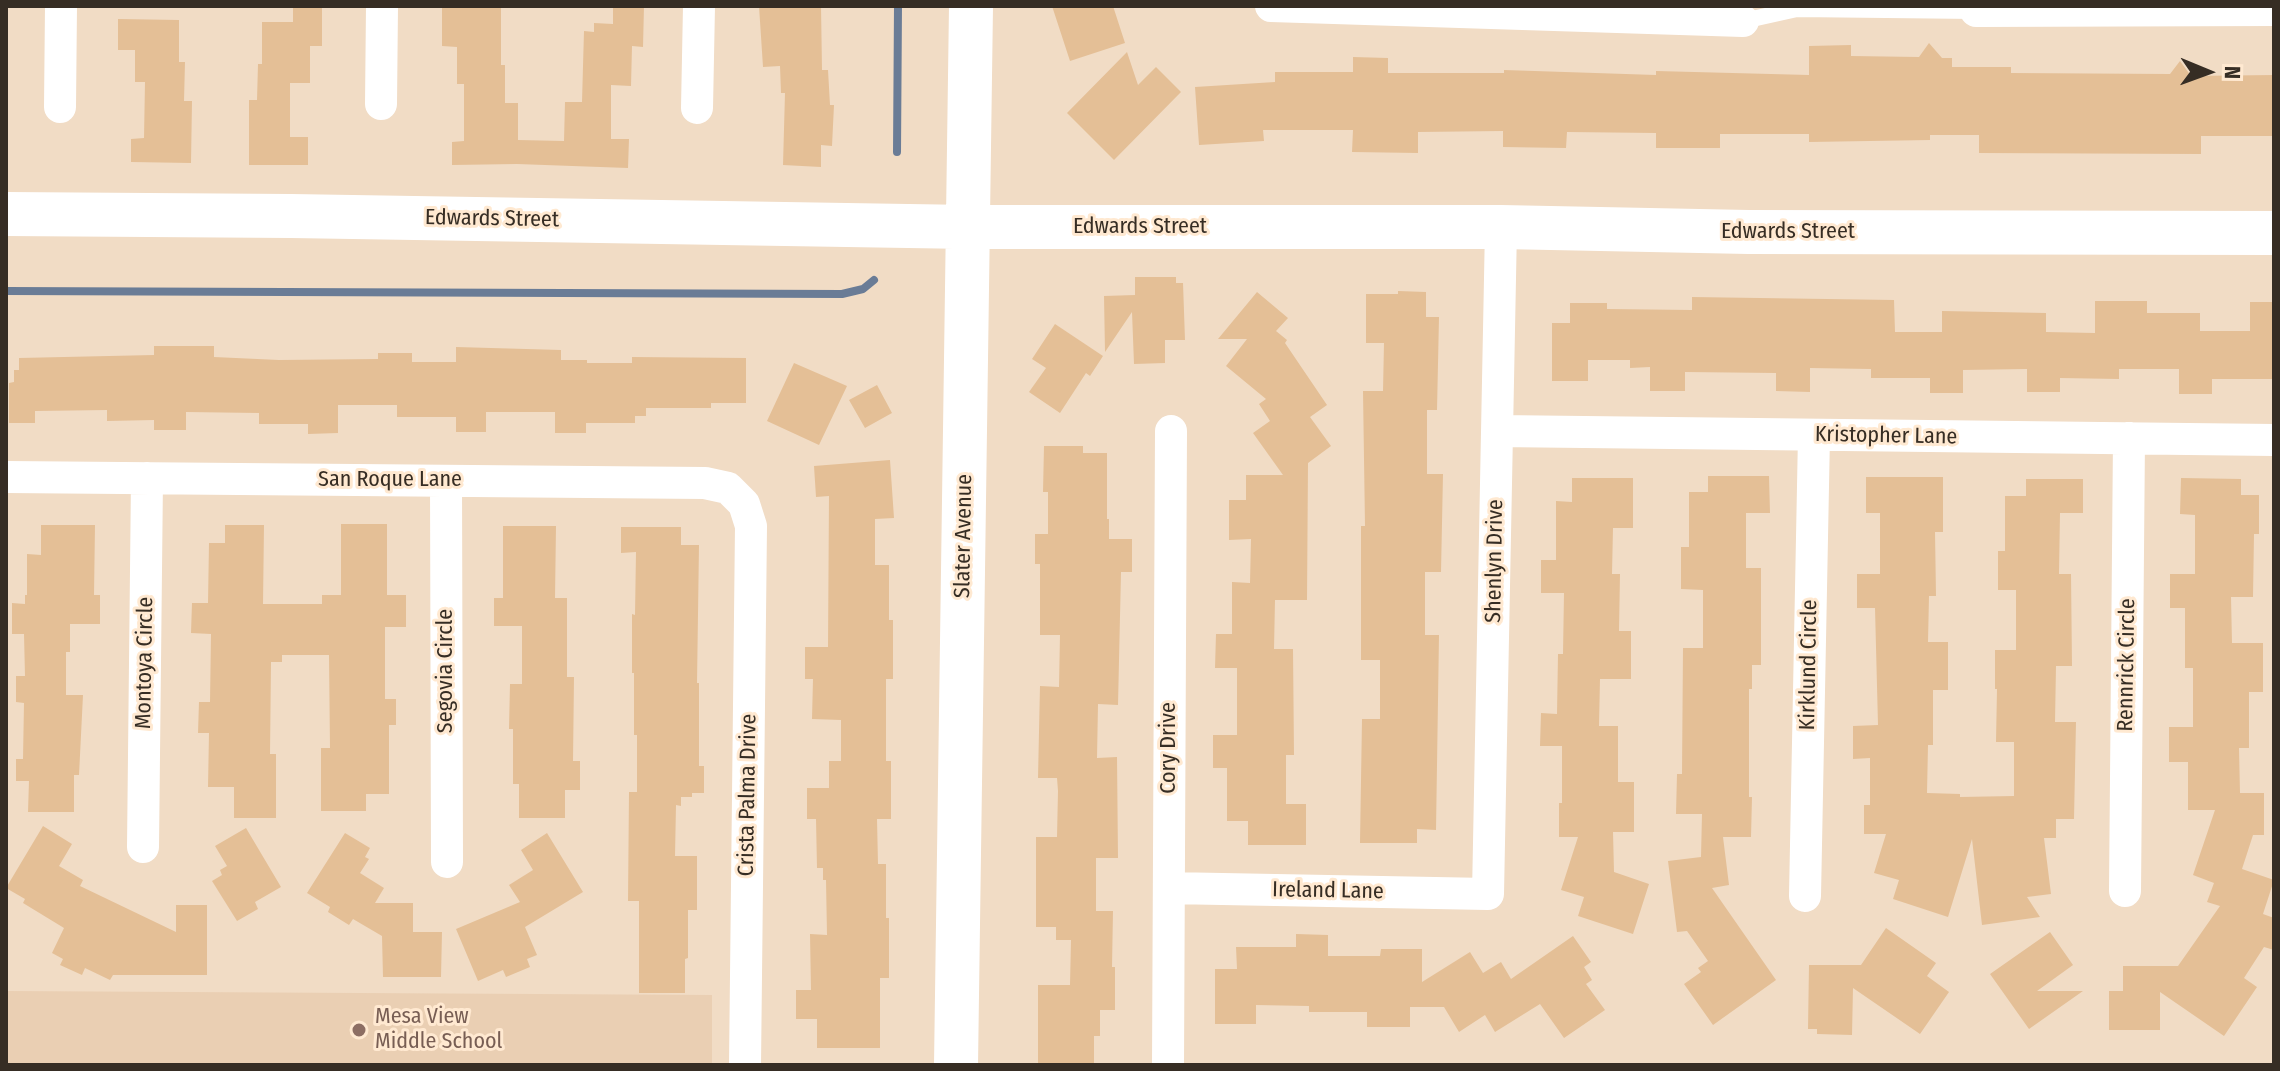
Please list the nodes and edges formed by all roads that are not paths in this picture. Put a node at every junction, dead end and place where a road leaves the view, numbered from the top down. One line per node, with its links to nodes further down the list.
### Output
1 (61, 6): 10 (street)
2 (382, 6): 9 (street)
3 (699, 6): 11 (street)
4 (971, 6): 13 (main road, Slater Avenue)
5 (1271, 6): 8 (street)
6 (1976, 9): 7 (street); 8 (lane)
7 (2274, 10)
8 (1743, 21)
9 (381, 104)
10 (60, 107)
11 (697, 108)
12 (6, 214): 13 (main road, Edwards Street)
13 (970, 227): 14 (main road, Edwards Street); 32 (main road, Slater Avenue)
14 (1501, 227): 15 (main road, Edwards Street); 17 (street, Shenlyn Drive)
15 (2274, 233)
16 (1171, 431): 27 (street, Cory Drive)
17 (1498, 431): 18 (street, Kristopher Lane); 29 (street, Shenlyn Drive)
18 (1814, 435): 19 (street, Kristopher Lane); 30 (street, Kirklund Circle)
19 (2129, 438): 20 (street, Kristopher Lane); 28 (street, Rennrick Circle)
20 (2274, 440)
21 (6, 477): 22 (street, San Roque Lane)
22 (147, 478): 23 (street, San Roque Lane); 25 (street, Montoya Circle)
23 (446, 481): 24 (street, San Roque Lane); 26 (street, Segovia Circle)
24 (751, 526): 31 (street, Crista Palma Drive)
25 (143, 847)
26 (447, 862)
27 (1169, 888): 29 (street, Ireland Lane); 33 (street, Cory Drive)
28 (2125, 891)
29 (1488, 894)
30 (1805, 896)
31 (745, 1065)
32 (956, 1065)
33 (1168, 1065)

